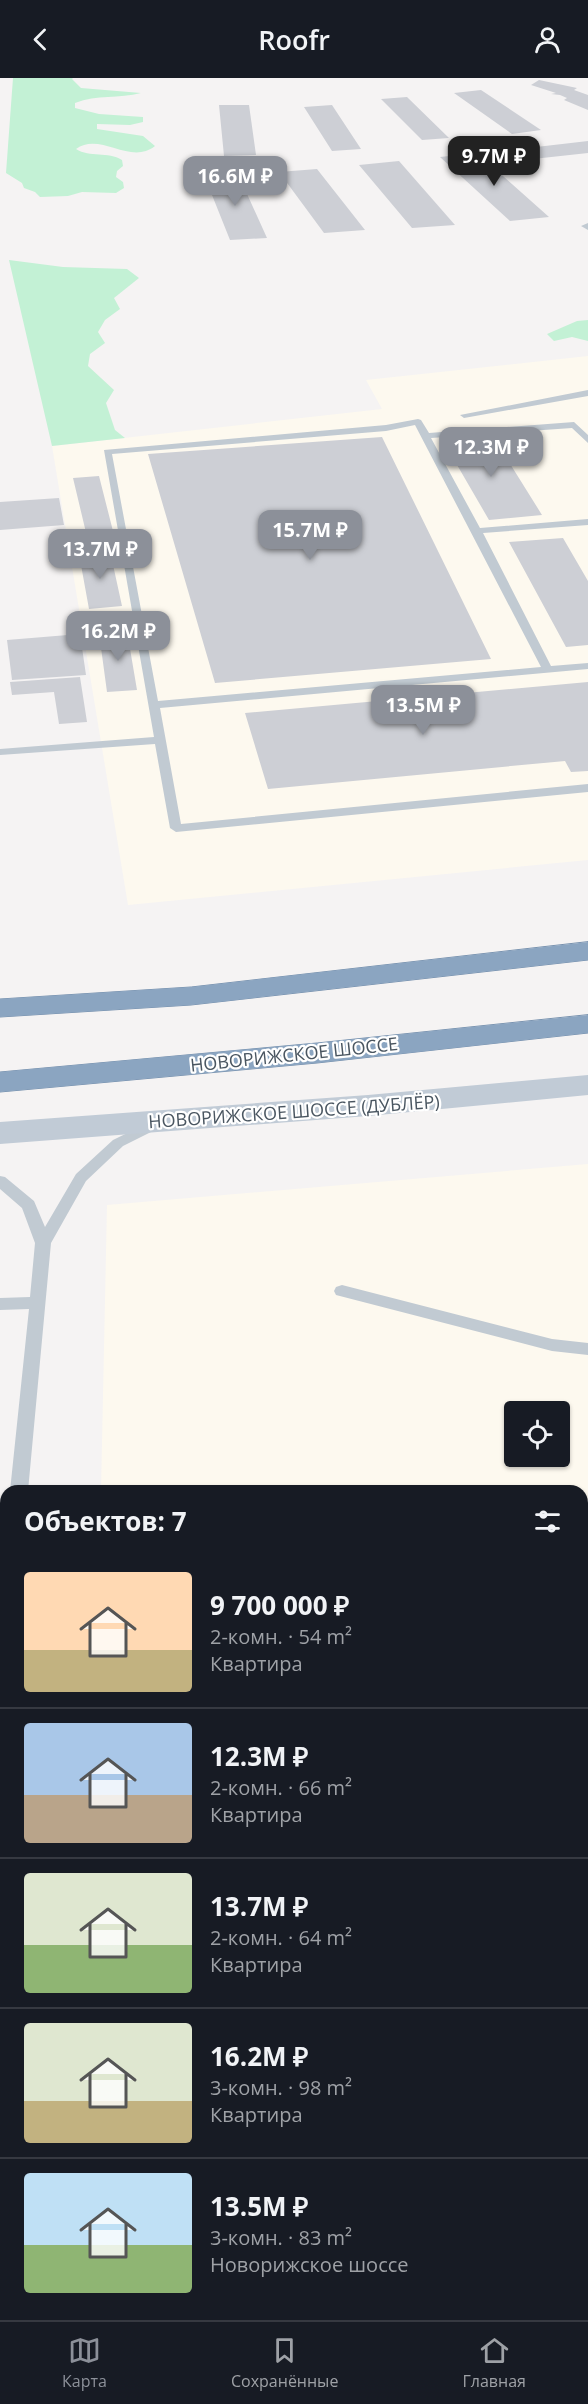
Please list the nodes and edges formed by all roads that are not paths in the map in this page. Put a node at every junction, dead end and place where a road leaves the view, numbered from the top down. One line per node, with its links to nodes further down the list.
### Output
1 (588, 393): 2 (lane)
2 (464, 414)
3 (425, 436): 4 (lane); 6 (lane); 9 (lane)
4 (588, 440)
5 (588, 522): 6 (lane)
6 (477, 531): 8 (lane)
7 (588, 666): 8 (lane)
8 (548, 670): 9 (lane)
9 (154, 705): 10 (lane)
10 (159, 740): 11 (lane); 12 (lane)
11 (0, 752)
12 (588, 788)
13 (588, 951): 14 (highway)
14 (0, 1008)
15 (588, 1024): 16 (highway, НОВОРИЖСКОЕ ШОССЕ)
16 (0, 1082)
17 (588, 1085): 18 (street, НОВОРИЖСКОЕ ШОССЕ (ДУБЛЁР))
18 (166, 1119): 19 (street, НОВОРИЖСКОЕ ШОССЕ (ДУБЛЁР)); 21 (lane)
19 (0, 1133)
20 (0, 1181): 21 (lane)
21 (43, 1243): 24 (lane)
22 (342, 1291): 25 (lane)
23 (0, 1304): 24 (lane)
24 (37, 1304): 26 (lane)
25 (588, 1349)
26 (20, 1485)

